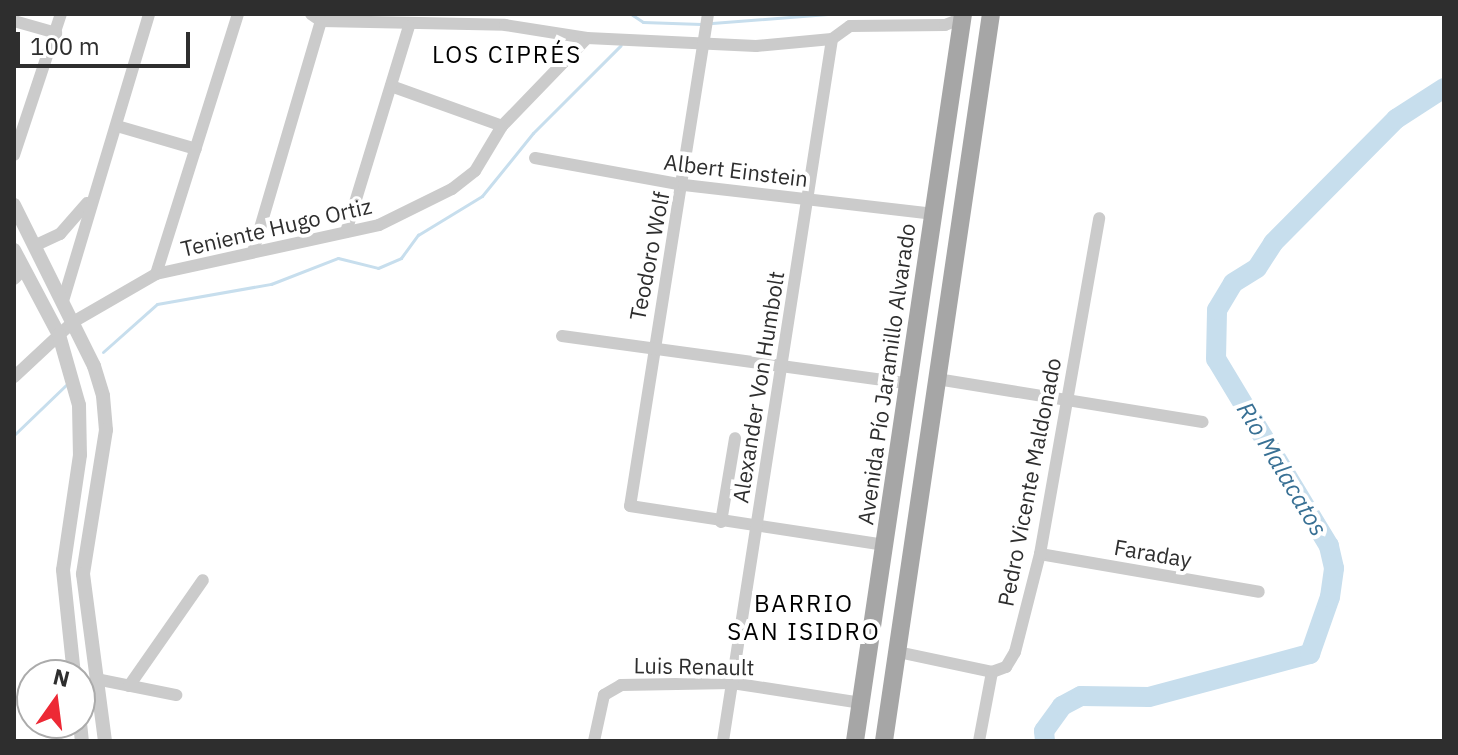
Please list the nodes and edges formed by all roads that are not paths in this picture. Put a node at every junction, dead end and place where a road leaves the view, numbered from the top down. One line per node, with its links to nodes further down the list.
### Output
1 (61, 14): 10 (street)
2 (149, 14): 15 (street)
3 (238, 14): 19 (street)
4 (708, 14): 13 (street, Teodoro Wolf)
5 (991, 14): 18 (main road)
6 (963, 16): 12 (street); 17 (main road, Avenida Pío Jaramillo Alvarado)
7 (316, 18): 9 (street); 31 (street)
8 (14, 21): 10 (street)
9 (409, 26): 11 (street); 14 (street)
10 (56, 33): 20 (street)
11 (587, 38): 13 (street); 16 (street, Teniente Hugo Ortiz)
12 (832, 39): 13 (street); 24 (street, Alexander Von Humbolt)
13 (701, 40): 22 (street, Teodoro Wolf)
14 (391, 86): 16 (street); 28 (street)
15 (117, 126): 19 (street); 23 (street)
16 (502, 126): 28 (street, Teniente Hugo Ortiz)
17 (947, 130): 18 (main road); 26 (main road, Avenida Pío Jaramillo Alvarado)
18 (971, 133): 35 (main road)
19 (196, 149): 33 (street)
20 (14, 155)
21 (535, 158): 22 (street, Albert Einstein)
22 (684, 185): 24 (street, Albert Einstein); 40 (street, Teodoro Wolf)
23 (91, 197): 29 (street); 36 (street)
24 (809, 199): 26 (street, Albert Einstein); 41 (street, Alexander Von Humbolt)
25 (14, 205): 29 (street)
26 (934, 214): 34 (main road, Avenida Pío Jaramillo Alvarado)
27 (1099, 218): 45 (street, Pedro Vicente Maldonado)
28 (346, 232): 31 (street, Teniente Hugo Ortiz)
29 (34, 246): 36 (street)
30 (14, 250): 32 (street)
31 (253, 252): 33 (street, Teniente Hugo Ortiz)
32 (19, 274): 38 (street)
33 (156, 274): 37 (street, Teniente Hugo Ortiz)
34 (922, 293): 35 (main road); 44 (main road, Avenida Pío Jaramillo Alvarado)
35 (948, 297): 43 (main road)
36 (63, 301): 37 (street)
37 (73, 322): 38 (street, Teniente Hugo Ortiz); 52 (street)
38 (59, 335): 42 (street, Teniente Hugo Ortiz); 50 (street)
39 (562, 336): 40 (street)
40 (651, 347): 41 (street); 51 (street, Teodoro Wolf)
41 (781, 366): 44 (street); 53 (street, Alexander Von Humbolt)
42 (14, 377)
43 (937, 379): 45 (street); 49 (main road)
44 (907, 383): 48 (main road, Avenida Pío Jaramillo Alvarado)
45 (1064, 401): 46 (street); 55 (street, Pedro Vicente Maldonado)
46 (1203, 422)
47 (735, 438): 51 (street)
48 (899, 458): 49 (main road); 54 (main road, Avenida Pío Jaramillo Alvarado)
49 (925, 462): 59 (main road)
50 (68, 520): 52 (street); 61 (street)
51 (721, 522): 53 (street)
52 (88, 524): 62 (street)
53 (756, 527): 54 (street); 65 (street, Alexander Von Humbolt)
54 (885, 545): 58 (main road, Avenida Pío Jaramillo Alvarado)
55 (1040, 554): 57 (street, Faraday); 63 (street, Pedro Vicente Maldonado)
56 (203, 580): 66 (street)
57 (1259, 592)
58 (874, 622): 59 (main road); 68 (main road, Avenida Pío Jaramillo Alvarado)
59 (901, 626): 60 (main road)
60 (898, 652): 63 (street); 73 (main road)
61 (72, 659)
62 (93, 659)
63 (992, 672): 74 (street)
64 (96, 679): 66 (street); 69 (street)
65 (732, 683): 68 (street, Luis Renault); 70 (street, Luis Renault); 71 (street, Alexander Von Humbolt)
66 (129, 686): 67 (street)
67 (176, 695)
68 (861, 703): 72 (main road, Avenida Pío Jaramillo Alvarado)
69 (105, 741)
70 (594, 741)
71 (723, 741)
72 (855, 741)
73 (884, 741)
74 (979, 741)

